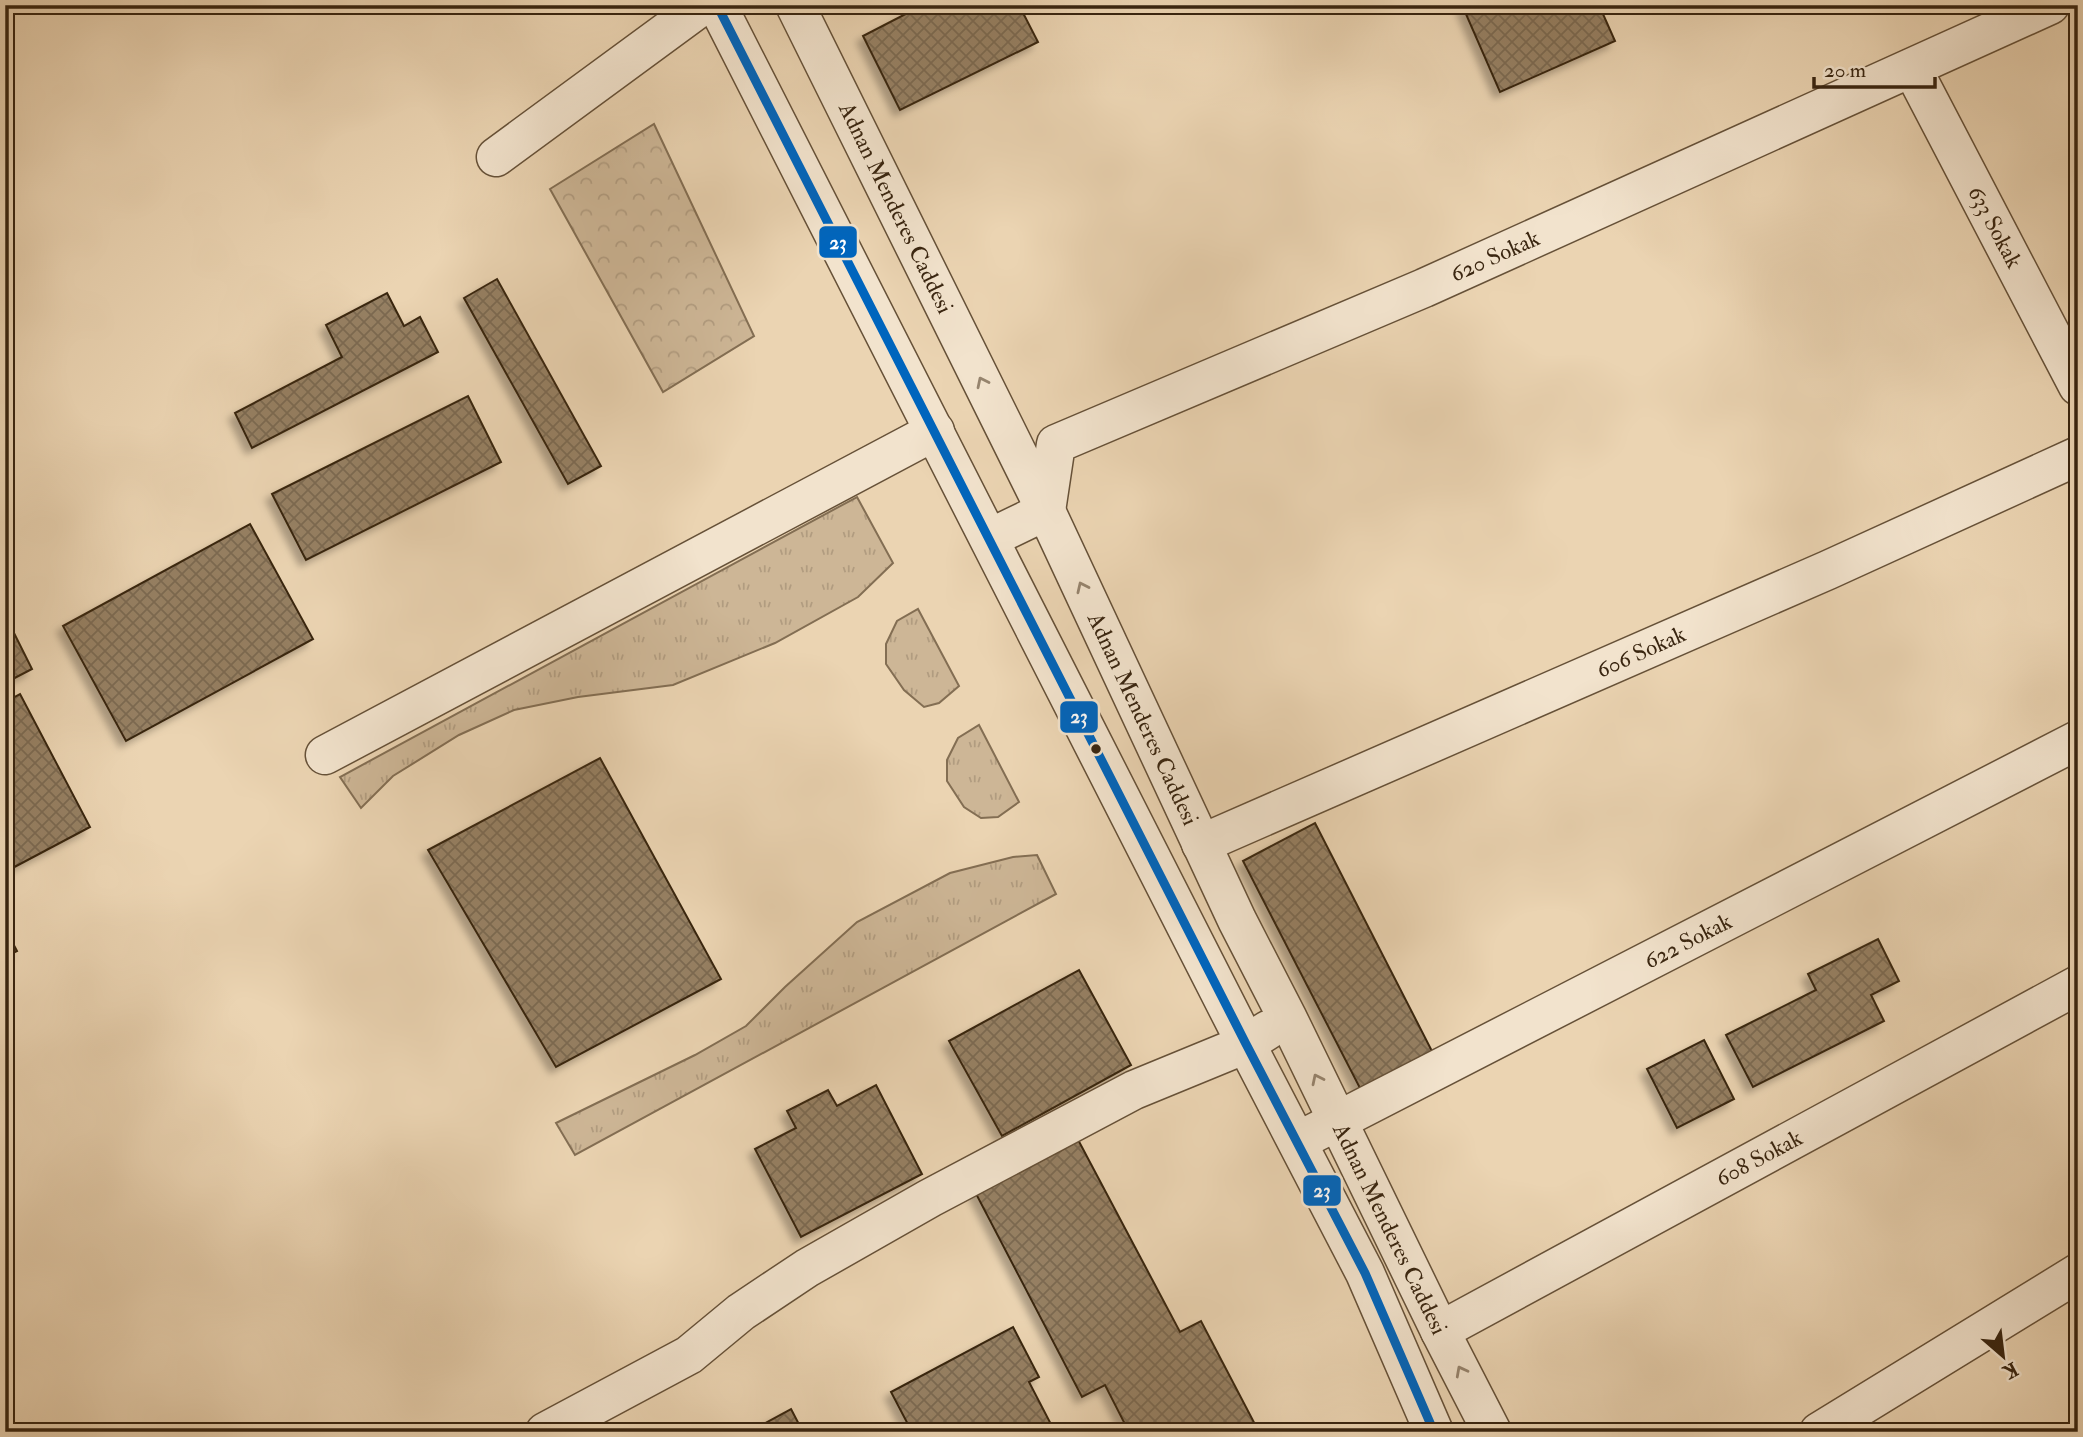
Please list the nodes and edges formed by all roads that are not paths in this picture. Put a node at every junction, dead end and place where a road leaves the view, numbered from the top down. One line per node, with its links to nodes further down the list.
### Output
1 (703, 5): 6 (street)
2 (717, 5): 8 (street, Adnan Menderes Caddesi)
3 (795, 5): 10 (street, Adnan Menderes Caddesi, one-way to 3)
4 (2050, 5): 5 (street, 620 Sokak)
5 (1912, 68): 7 (street, 633 Sokak); 10 (street, 620 Sokak)
6 (496, 157)
7 (2078, 386)
8 (935, 431): 11 (street, Adnan Menderes Caddesi); 13 (street)
9 (2078, 456): 14 (street, 606 Sokak)
10 (1046, 511): 11 (street); 14 (street, Adnan Menderes Caddesi, one-way to 10)
11 (990, 538): 17 (street, Adnan Menderes Caddesi)
12 (2078, 740): 18 (street, 622 Sokak)
13 (325, 755)
14 (1202, 844): 16 (street, Adnan Menderes Caddesi)
15 (2078, 985): 21 (street, 608 Sokak)
16 (1288, 1018): 17 (street); 18 (street, Adnan Menderes Caddesi, one-way to 16)
17 (1246, 1044): 19 (street, Adnan Menderes Caddesi); 22 (street)
18 (1338, 1122): 19 (street, 622 Sokak); 21 (street, Adnan Menderes Caddesi)
19 (1297, 1141): 23 (street, Adnan Menderes Caddesi)
20 (2078, 1273): 25 (street)
21 (1440, 1331): 24 (street, Adnan Menderes Caddesi, one-way to 21)
22 (545, 1432)
23 (1434, 1432)
24 (1492, 1432)
25 (1819, 1432)

